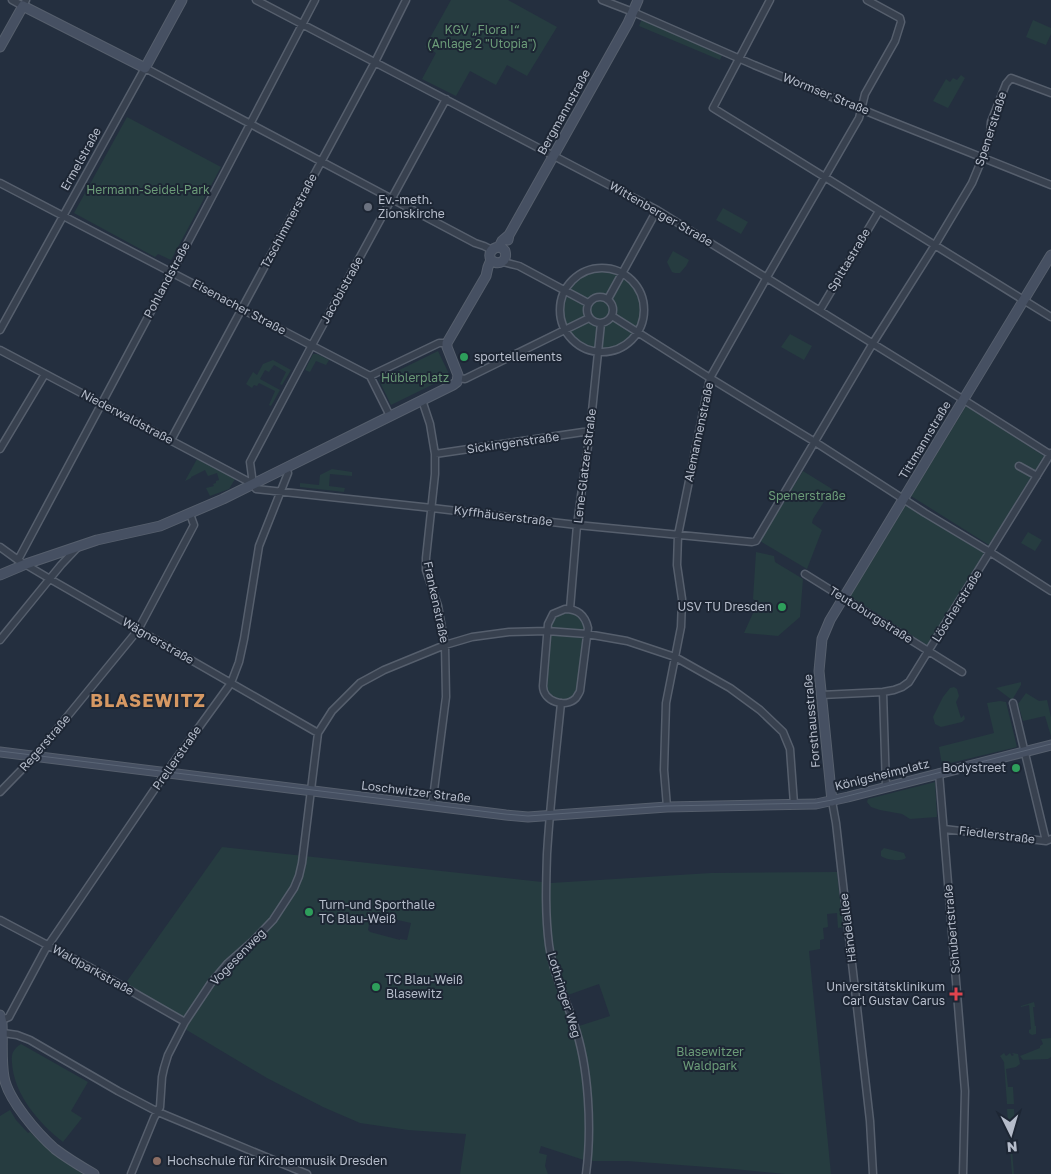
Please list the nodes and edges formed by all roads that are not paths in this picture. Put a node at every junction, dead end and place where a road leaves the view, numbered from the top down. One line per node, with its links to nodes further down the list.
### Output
1 (12, 0): 10 (street)
2 (182, 0): 16 (street, Ermelstraße)
3 (256, 0): 12 (street, Wittenberger Straße)
4 (315, 0): 12 (street, Pohlandstraße)
5 (406, 0): 15 (street, Tzschimmerstraße)
6 (602, 0): 11 (street, Wormser Straße)
7 (638, 0): 11 (street, Bergmannstraße)
8 (770, 0): 14 (street)
9 (867, 0): 19 (street, Alemannenstraße)
10 (24, 3): 13 (street); 16 (street)
11 (633, 12): 14 (street, Wormser Straße); 21 (street, Bergmannstraße)
12 (302, 24): 15 (street, Wittenberger Straße); 20 (street, Pohlandstraße)
13 (0, 47)
14 (740, 58): 19 (street, Wormser Straße); 24 (street)
15 (375, 62): 18 (street, Wittenberger Straße); 23 (street, Tzschimmerstraße)
16 (145, 68): 20 (street); 30 (street, Ermelstraße)
17 (1051, 93): 22 (street, Spenerstraße)
18 (446, 99): 21 (street, Wittenberger Straße); 27 (street, Jacobistraße)
19 (862, 109): 22 (street, Wormser Straße); 24 (street, Alemannenstraße)
20 (250, 124): 23 (street); 34 (street, Pohlandstraße)
21 (554, 155): 28 (street, Wittenberger Straße); 32 (street, Bergmannstraße)
22 (982, 159): 26 (street, Wormser Straße); 31 (street, Spenerstraße)
23 (321, 162): 27 (street); 41 (street, Tzschimmerstraße)
24 (825, 178): 29 (street); 36 (street, Alemannenstraße)
25 (0, 184): 30 (street, Eisenacher Straße)
26 (1051, 185)
27 (392, 199): 32 (street); 52 (street, Jacobistraße)
28 (657, 210): 35 (street); 36 (street, Wittenberger Straße)
29 (879, 211): 31 (street); 42 (street, Spittastraße)
30 (64, 216): 34 (street, Eisenacher Straße); 47 (street, Ermelstraße)
31 (935, 245): 39 (street); 51 (street, Spenerstraße)
32 (498, 255): 37 (street); 50 (street, Bergmannstraße)
33 (1051, 255): 39 (street, Tittmannstraße)
34 (172, 272): 41 (street, Eisenacher Straße); 61 (street, Pohlandstraße)
35 (622, 272): 37 (street); 38 (street); 49 (street)
36 (767, 277): 42 (street, Wittenberger Straße); 58 (street, Alemannenstraße)
37 (564, 290): 40 (street); 48 (street)
38 (608, 299): 40 (street); 43 (street)
39 (1024, 300): 44 (street); 60 (street, Tittmannstraße)
40 (588, 303): 45 (street)
41 (242, 309): 52 (street, Eisenacher Straße); 64 (street, Tzschimmerstraße)
42 (820, 310): 51 (street, Wittenberger Straße)
43 (612, 316): 46 (street); 49 (street)
44 (1051, 317)
45 (589, 318): 46 (street); 48 (street)
46 (601, 323): 54 (street, Lene-Glatzer-Straße)
47 (0, 330)
48 (564, 330): 54 (street); 57 (street)
49 (638, 333): 54 (street); 58 (street)
50 (447, 343): 56 (street); 57 (street)
51 (873, 343): 60 (street, Wittenberger Straße); 65 (street, Spenerstraße)
52 (312, 345): 56 (street, Eisenacher Straße); 72 (street, Jacobistraße)
53 (0, 350): 55 (street, Niederwaldstraße)
54 (598, 352): 63 (street, Lene-Glatzer-Straße)
55 (45, 374): 61 (street, Niederwaldstraße); 66 (street)
56 (370, 376): 62 (street)
57 (458, 378): 59 (street)
58 (710, 378): 65 (street); 78 (street, Alemannenstraße)
59 (422, 400): 62 (street); 67 (street, Frankenstraße)
60 (964, 400): 68 (street, Wittenberger Straße); 74 (street, Tittmannstraße)
61 (101, 404): 64 (street, Niederwaldstraße); 83 (street, Pohlandstraße)
62 (390, 416): 70 (street)
63 (590, 431): 67 (street, Sickingenstraße); 77 (street, Lene-Glatzer-Straße)
64 (171, 440): 72 (street, Niederwaldstraße)
65 (815, 442): 74 (street); 79 (street, Spenerstraße)
66 (0, 449)
67 (435, 454): 75 (street, Frankenstraße)
68 (1051, 454): 71 (street, Löscherstraße)
69 (1019, 466): 71 (street)
70 (285, 468): 72 (street); 73 (street, Prellerstraße)
71 (1036, 476): 82 (street, Löscherstraße)
72 (253, 484): 73 (street, Kyffhäuserstraße); 76 (street)
73 (280, 492): 75 (street, Kyffhäuserstraße); 99 (street, Prellerstraße)
74 (904, 500): 82 (street); 88 (street, Tittmannstraße)
75 (432, 508): 77 (street, Kyffhäuserstraße); 95 (street, Frankenstraße)
76 (190, 514): 80 (street); 90 (street, Regerstraße)
77 (577, 525): 78 (street, Kyffhäuserstraße); 89 (street, Lene-Glatzer-Straße)
78 (678, 535): 79 (street, Kyffhäuserstraße); 97 (street, Alemannenstraße)
79 (756, 541)
80 (78, 546): 83 (street); 86 (street)
81 (0, 547): 83 (street, Wägnerstraße)
82 (990, 552): 87 (street); 96 (street, Löscherstraße)
83 (22, 562): 85 (street); 86 (street, Wägnerstraße)
84 (805, 574): 88 (street, Teutoburgstraße)
85 (0, 575)
86 (50, 579): 90 (street, Wägnerstraße); 94 (street)
87 (1051, 591)
88 (843, 598): 93 (street, Tittmannstraße); 96 (street, Teutoburgstraße)
89 (570, 609): 91 (street); 92 (street)
90 (138, 630): 99 (street, Wägnerstraße); 108 (street, Regerstraße)
91 (547, 631): 92 (street); 95 (street); 102 (street)
92 (587, 634): 97 (street); 102 (street)
93 (822, 639): 101 (street, Forsthausstraße)
94 (0, 640)
95 (445, 646): 104 (street); 116 (street, Frankenstraße)
96 (929, 651): 98 (street, Teutoburgstraße); 100 (street, Löscherstraße)
97 (675, 657): 115 (street); 117 (street, Alemannenstraße)
98 (962, 672)
99 (231, 683): 104 (street, Wägnerstraße); 109 (street, Prellerstraße)
100 (883, 692): 101 (street, Löscherstraße); 111 (street)
101 (821, 695): 114 (street, Forsthausstraße)
102 (561, 703): 118 (street)
103 (1013, 703): 107 (street)
104 (318, 733): 113 (street, Vogesenweg)
105 (1051, 745): 107 (street, Königsheimplatz)
106 (0, 752): 108 (street, Loschwitzer Straße)
107 (1025, 752): 110 (street, Königsheimplatz); 120 (street)
108 (34, 757): 109 (street, Loschwitzer Straße); 112 (street, Regerstraße)
109 (166, 773): 113 (street, Loschwitzer Straße); 122 (street, Prellerstraße)
110 (940, 774): 111 (street, Königsheimplatz); 119 (street, Schubertstraße)
111 (886, 787): 114 (street, Königsheimplatz)
112 (0, 792)
113 (311, 792): 116 (street, Loschwitzer Straße); 123 (street, Vogesenweg)
114 (832, 801): 115 (street, Loschwitzer Straße); 130 (street, Händelallee)
115 (794, 804): 117 (street, Loschwitzer Straße)
116 (432, 806): 118 (street, Loschwitzer Straße)
117 (666, 808): 118 (street, Loschwitzer Straße)
118 (550, 815): 129 (street, Lothringer Weg)
119 (944, 829): 120 (street, Fiedlerstraße); 131 (street, Schubertstraße)
120 (1048, 840)
121 (0, 920): 122 (street, Waldparkstraße)
122 (49, 945): 123 (street, Waldparkstraße); 124 (street, Prellerstraße)
123 (185, 1022): 125 (street, Vogesenweg)
124 (3, 1023): 125 (street); 126 (street)
125 (158, 1112): 127 (street, Vogesenweg); 128 (street)
126 (94, 1174)
127 (131, 1174)
128 (307, 1174)
129 (586, 1174)
130 (873, 1174)
131 (963, 1174)

